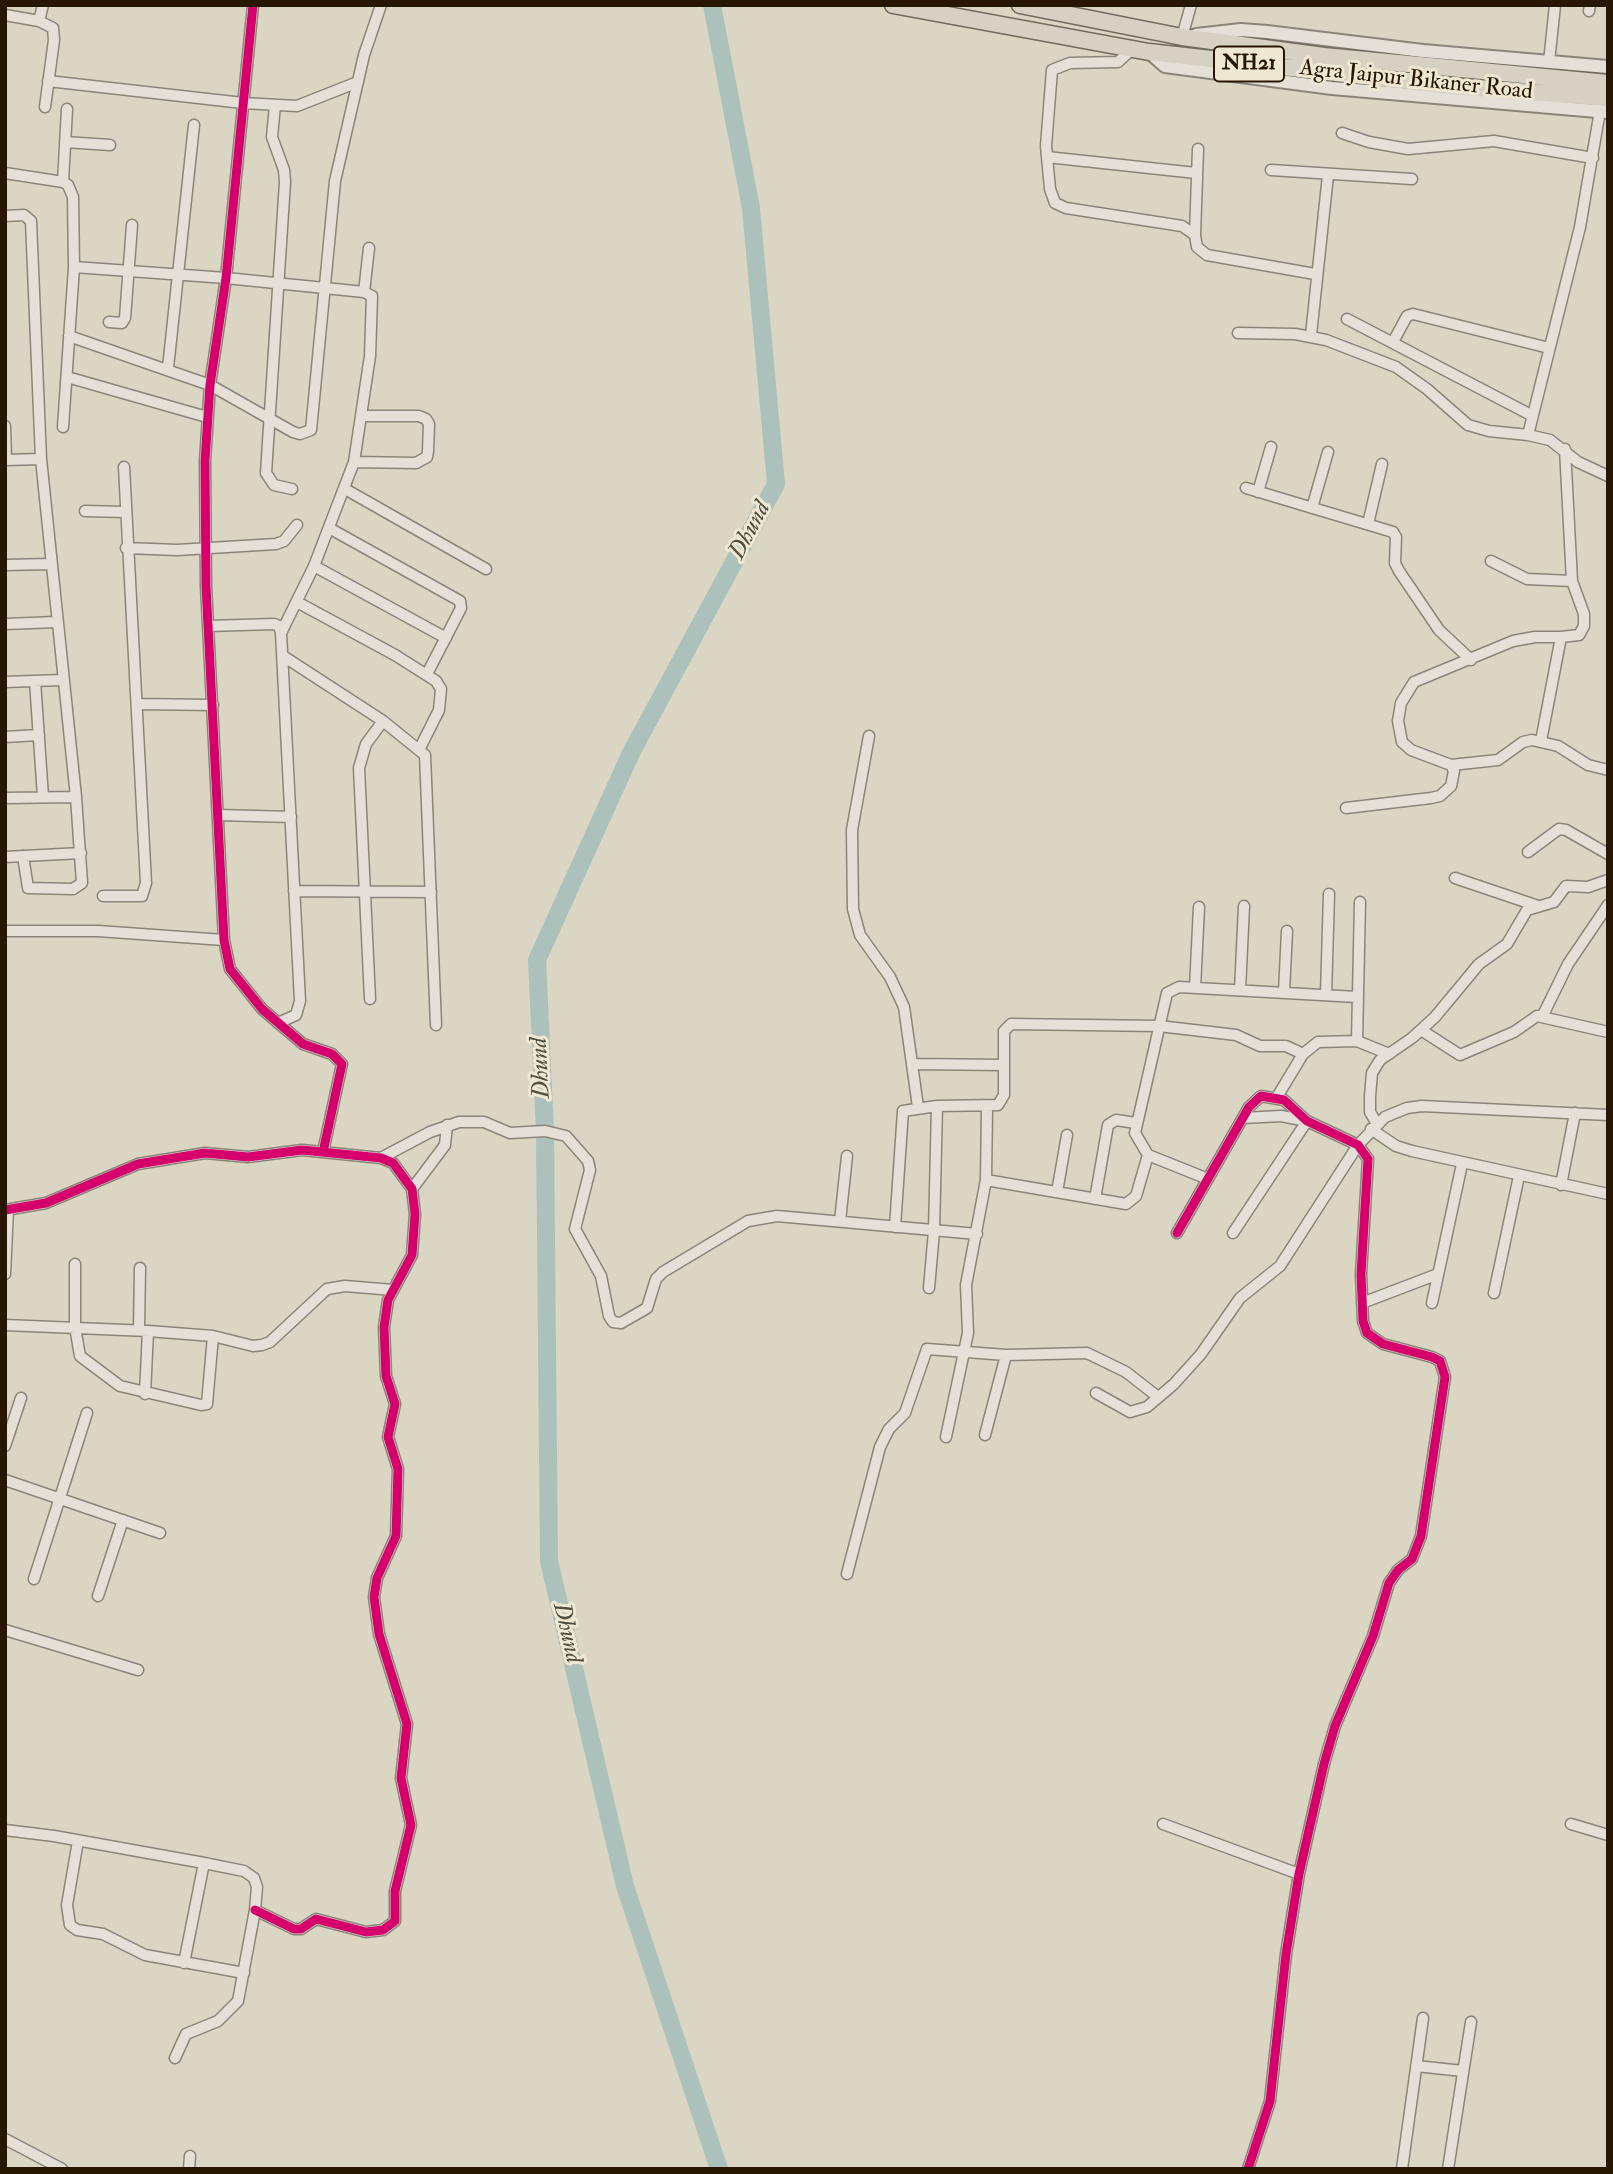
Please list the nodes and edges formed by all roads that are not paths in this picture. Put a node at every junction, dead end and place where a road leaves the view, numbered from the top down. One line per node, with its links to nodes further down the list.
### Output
1 (43, 5): 9 (street)
2 (253, 5): 17 (street)
3 (382, 5): 15 (street)
4 (893, 5): 11 (highway, Agra Jaipur Bikaner Road / NH21)
5 (1020, 5): 10 (highway, Agra Jaipur Bikaner Road / NH21)
6 (1191, 5): 10 (street)
7 (1555, 5): 12 (street)
8 (5, 15): 9 (street)
9 (39, 21): 14 (street)
10 (1182, 37): 12 (street); 16 (highway, Agra Jaipur Bikaner Road / NH21)
11 (1131, 50): 16 (highway, Agra Jaipur Bikaner Road / NH21); 26 (street)
12 (1549, 62): 13 (street)
13 (1608, 67)
14 (48, 81): 17 (street); 19 (street)
15 (358, 82): 18 (street); 44 (street)
16 (1605, 101): 27 (street)
17 (243, 103): 18 (street); 42 (street)
18 (275, 105): 43 (street)
19 (45, 107)
20 (67, 109): 23 (street)
21 (194, 125): 41 (street)
22 (1342, 133): 27 (street)
23 (65, 142): 24 (street); 33 (street)
24 (110, 145)
25 (1198, 149): 30 (street)
26 (1047, 157): 30 (street); 36 (street)
27 (1593, 158): 52 (street)
28 (1271, 170): 31 (street)
29 (5, 173): 33 (street)
30 (1196, 173): 36 (street)
31 (1328, 175): 32 (street); 40 (street)
32 (1412, 179)
33 (63, 182): 38 (street)
34 (5, 216): 66 (street)
35 (132, 225): 39 (street)
36 (1195, 235): 40 (street)
37 (369, 248): 45 (street)
38 (74, 267): 39 (street); 50 (street)
39 (128, 271): 41 (street); 47 (street)
40 (1315, 274): 49 (street)
41 (180, 275): 42 (street); 53 (street)
42 (226, 278): 43 (street); 55 (street)
43 (276, 283): 44 (street); 59 (street)
44 (326, 288): 45 (street); 59 (street)
45 (364, 292): 57 (street)
46 (1347, 319): 51 (street)
47 (109, 323)
48 (1238, 333): 49 (street)
49 (1311, 335): 62 (street)
50 (69, 336): 53 (street); 54 (street)
51 (1393, 342): 52 (street); 56 (street)
52 (1549, 348): 56 (street)
53 (168, 368): 55 (street)
54 (66, 377): 58 (street); 61 (street)
55 (210, 385): 58 (street); 59 (street)
56 (1531, 415): 62 (street)
57 (362, 416): 68 (street); 68 (street)
58 (207, 417): 83 (street)
59 (269, 418): 73 (street)
60 (5, 426): 67 (street)
61 (63, 427)
62 (1528, 435): 64 (street)
63 (1271, 447): 75 (street)
64 (1565, 449): 71 (street); 89 (street)
65 (1328, 452): 76 (street)
66 (41, 459): 67 (street); 85 (street)
67 (6, 460)
68 (354, 462): 74 (street)
69 (1382, 464): 79 (street)
70 (124, 467): 78 (street)
71 (1608, 476)
72 (1246, 488): 75 (street)
73 (292, 489)
74 (345, 489): 81 (street); 88 (street)
75 (1258, 492): 76 (street)
76 (1312, 508): 79 (street)
77 (85, 511): 78 (street)
78 (125, 512): 82 (street)
79 (1368, 524): 98 (street)
80 (297, 525): 83 (street)
81 (329, 528): 87 (street); 95 (street)
82 (126, 548): 83 (street); 103 (street)
83 (205, 548): 93 (street)
84 (1492, 561): 89 (street)
85 (51, 564): 86 (street); 91 (street)
86 (5, 565)
87 (314, 566): 90 (street); 95 (street)
88 (486, 569)
89 (1572, 581): 96 (street)
90 (297, 602): 94 (street); 99 (street)
91 (57, 622): 92 (street); 100 (street)
92 (5, 624)
93 (208, 626): 94 (street); 104 (street)
94 (281, 633): 97 (street)
95 (446, 638): 99 (street)
96 (1561, 638): 98 (street); 109 (street)
97 (283, 656): 105 (street); 118 (street)
98 (1471, 660): 111 (street)
99 (427, 674): 110 (street)
100 (62, 680): 101 (street); 114 (street)
101 (35, 681): 102 (street); 106 (street)
102 (5, 682)
103 (137, 704): 104 (street); 130 (street)
104 (213, 705): 117 (street)
105 (383, 721): 110 (street); 128 (street)
106 (39, 735): 108 (street); 113 (street)
107 (869, 736): 154 (street)
108 (5, 737)
109 (1541, 741): 111 (street); 112 (street)
110 (420, 748): 127 (street)
111 (1451, 765): 116 (street)
112 (1608, 770)
113 (43, 797): 114 (street); 115 (street)
114 (76, 797): 120 (street)
115 (5, 798)
116 (1346, 808)
117 (219, 815): 118 (street); 138 (street)
118 (291, 817): 126 (street)
119 (1528, 852): 121 (street)
120 (81, 853): 122 (street); 122 (street)
121 (1608, 854)
122 (23, 856): 123 (street)
123 (5, 857)
124 (1455, 878): 134 (street)
125 (1608, 880): 134 (street)
126 (295, 891): 128 (street); 146 (street)
127 (431, 892): 128 (street); 147 (street)
128 (362, 893): 144 (street)
129 (1329, 894): 142 (street)
130 (103, 895)
131 (1360, 902): 143 (street)
132 (1244, 905): 140 (street)
133 (1608, 905): 145 (street)
134 (1538, 906): 149 (street)
135 (1199, 907): 139 (street)
136 (5, 931): 138 (street)
137 (1287, 931): 141 (street)
138 (224, 940): 146 (street)
139 (1195, 988): 140 (street); 148 (street)
140 (1240, 990): 141 (street)
141 (1284, 992): 142 (street)
142 (1326, 995): 143 (street)
143 (1357, 998): 151 (street)
144 (370, 999)
145 (1543, 1015): 149 (street); 150 (street)
146 (278, 1023): 169 (street)
147 (436, 1025)
148 (1159, 1026): 152 (street); 155 (street); 165 (street)
149 (1421, 1030): 153 (street)
150 (1608, 1032)
151 (1357, 1041): 152 (street); 153 (street)
152 (1303, 1054): 156 (street)
153 (1389, 1054): 163 (street)
154 (913, 1065): 155 (street); 159 (street)
155 (1004, 1065): 158 (street)
156 (1277, 1097): 162 (street); 164 (street)
157 (937, 1106): 158 (street); 159 (street); 185 (street)
158 (987, 1107): 176 (street)
159 (918, 1108): 184 (street)
160 (1575, 1113): 161 (street); 163 (street); 177 (street)
161 (1608, 1115)
162 (1243, 1118): 164 (street); 175 (street)
163 (1373, 1120): 168 (street); 173 (street)
164 (1307, 1121): 168 (street); 187 (street)
165 (1136, 1123): 170 (street); 181 (street)
166 (447, 1125): 172 (street); 178 (street); 183 (street)
167 (1068, 1135): 179 (street)
168 (1353, 1142): 196 (street); 206 (street)
169 (323, 1152): 172 (street); 182 (street)
170 (1147, 1155): 175 (street); 181 (street)
171 (847, 1156): 183 (street)
172 (381, 1157): 178 (street)
173 (1462, 1164): 174 (street); 192 (street)
174 (1519, 1176): 177 (street); 195 (street)
175 (1208, 1179): 186 (street)
176 (986, 1180): 179 (street); 188 (street)
177 (1561, 1185): 180 (street)
178 (412, 1189): 194 (street)
179 (1058, 1192): 181 (street)
180 (1608, 1194)
181 (1096, 1199)
182 (6, 1210): 191 (street)
183 (840, 1221): 184 (street)
184 (895, 1227): 185 (street)
185 (934, 1231): 188 (street); 193 (street)
186 (1177, 1233)
187 (1233, 1233)
188 (977, 1234): 202 (street)
189 (75, 1264): 199 (street)
190 (140, 1268): 200 (street)
191 (5, 1274)
192 (1438, 1275): 196 (street); 197 (street)
193 (929, 1287)
194 (393, 1290): 201 (street); 228 (street)
195 (1494, 1293)
196 (1362, 1303): 227 (street)
197 (1432, 1303)
198 (5, 1325): 199 (street)
199 (75, 1327): 200 (street); 205 (street)
200 (143, 1330): 201 (street); 205 (street)
201 (214, 1336): 205 (street)
202 (966, 1350): 203 (street); 210 (street); 216 (street)
203 (1006, 1355): 206 (street); 209 (street)
204 (1096, 1393): 206 (street)
205 (145, 1394)
206 (1158, 1397)
207 (21, 1398): 211 (street)
208 (87, 1413): 213 (street)
209 (985, 1435)
210 (946, 1437)
211 (5, 1446)
212 (5, 1480): 213 (street)
213 (58, 1498): 214 (street); 217 (street)
214 (123, 1520): 215 (street); 218 (street)
215 (160, 1532)
216 (847, 1574)
217 (34, 1579)
218 (99, 1595)
219 (5, 1630): 220 (street)
220 (138, 1670)
221 (1163, 1824): 227 (street)
222 (1571, 1824): 224 (street)
223 (5, 1830): 225 (street)
224 (1608, 1835)
225 (78, 1840): 226 (street); 229 (street)
226 (204, 1863): 228 (street); 229 (street)
227 (1299, 1874): 240 (street)
228 (255, 1910): 230 (street)
229 (184, 1963): 230 (street)
230 (244, 1973): 233 (street)
231 (1423, 2018): 234 (street)
232 (1471, 2022): 235 (street)
233 (175, 2058)
234 (1416, 2066): 235 (street); 241 (street)
235 (1463, 2071): 242 (street)
236 (5, 2139): 238 (street)
237 (190, 2156): 239 (street)
238 (62, 2169)
239 (189, 2169)
240 (1248, 2169)
241 (1402, 2169)
242 (1448, 2169)

